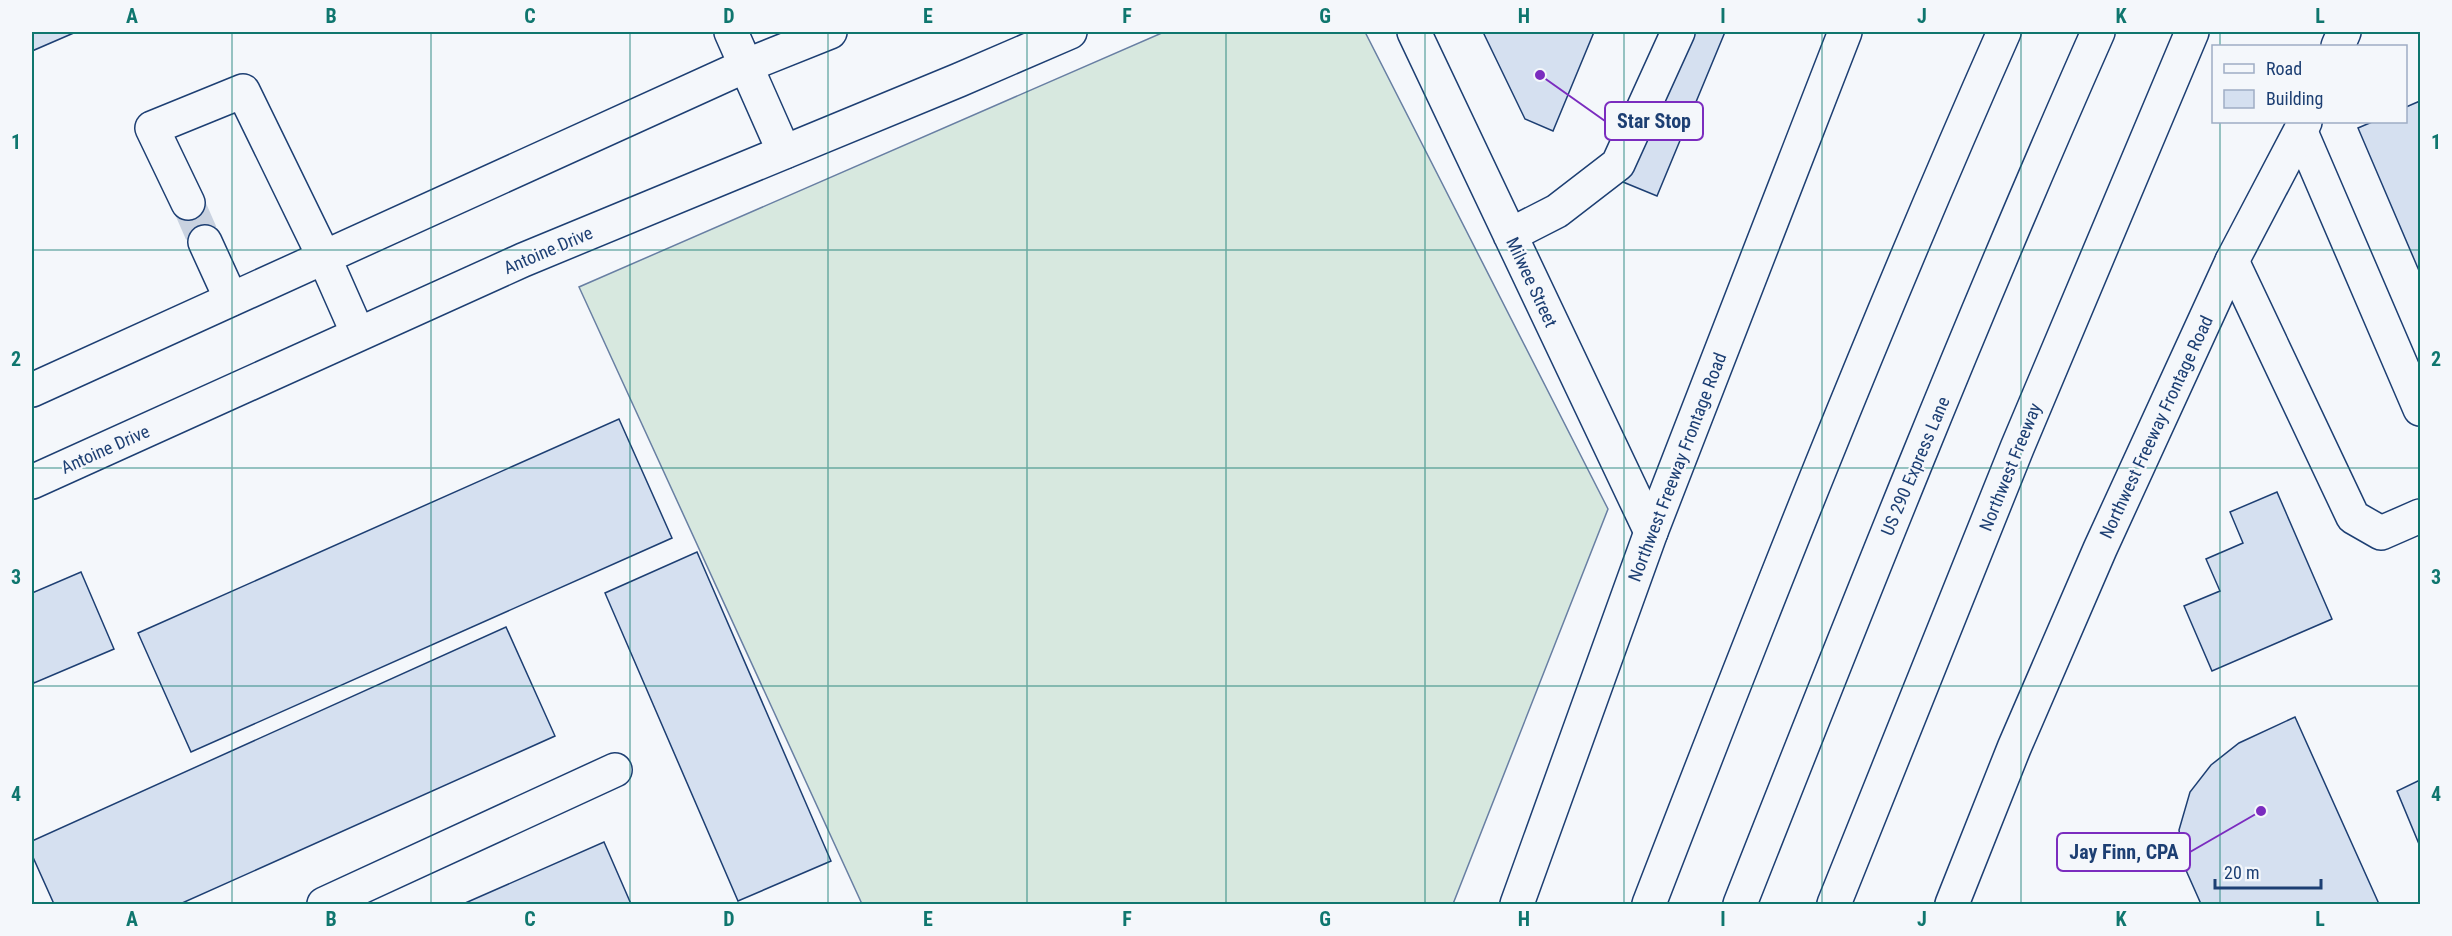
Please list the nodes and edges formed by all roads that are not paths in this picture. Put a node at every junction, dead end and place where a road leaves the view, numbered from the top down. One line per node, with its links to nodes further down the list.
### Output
1 (731, 32): 10 (main road)
2 (830, 32): 10 (main road)
3 (1070, 32): 12 (main road, Antoine Drive)
4 (1414, 32): 14 (main road, Milwee Street)
5 (1678, 32): 14 (main road)
6 (1845, 32): 24 (main road, Northwest Freeway Frontage Road)
7 (2004, 32): 28 (main road)
8 (2098, 32): 29 (main road, US 290 Express Lane)
9 (2192, 32): 30 (main road, Northwest Freeway)
10 (745, 66): 12 (main road); 16 (main road)
11 (2303, 127): 17 (main road, Northwest Freeway Frontage Road); 21 (main road)
12 (784, 152): 19 (main road, Antoine Drive)
13 (188, 203): 16 (main road)
14 (1510, 235): 24 (main road, Milwee Street)
15 (205, 242): 18 (main road)
16 (324, 257): 18 (main road); 19 (main road)
17 (2232, 261): 23 (main road); 31 (main road, Northwest Freeway Frontage Road)
18 (231, 299): 20 (main road)
19 (358, 334): 22 (main road, Antoine Drive)
20 (32, 390)
21 (2421, 409)
22 (32, 482)
23 (2421, 516)
24 (1651, 532): 27 (main road, Northwest Freeway Frontage Road)
25 (615, 770): 26 (main road)
26 (324, 904)
27 (1517, 904)
28 (1649, 904)
29 (1740, 904)
30 (1834, 904)
31 (1952, 904)

